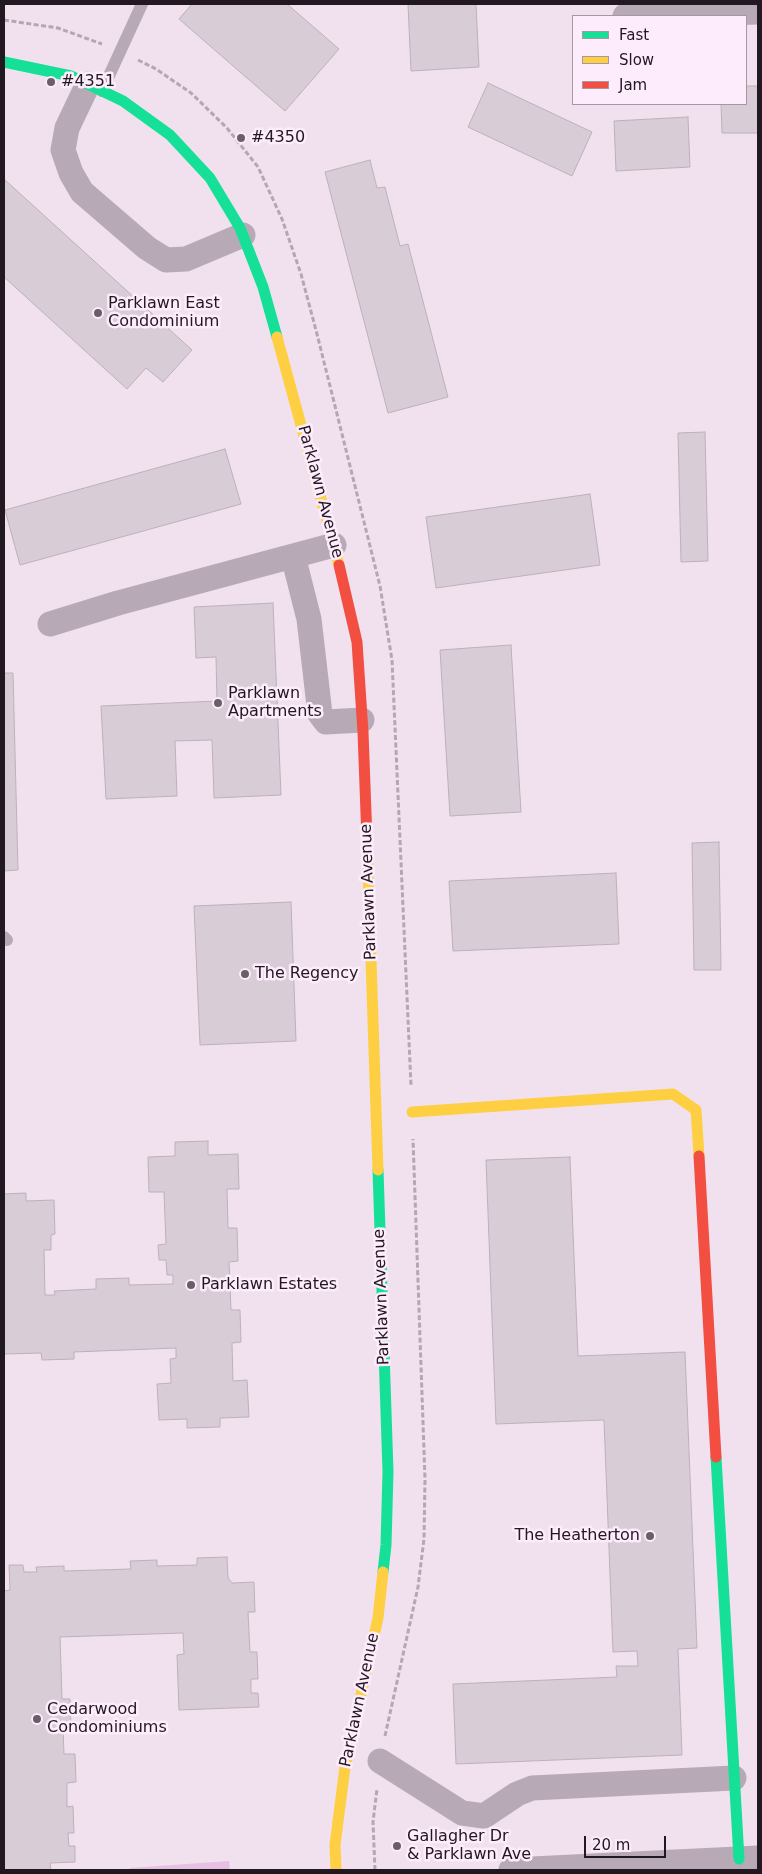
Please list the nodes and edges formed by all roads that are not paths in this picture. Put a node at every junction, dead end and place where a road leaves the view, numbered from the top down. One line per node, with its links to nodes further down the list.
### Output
1 (142, 4): 5 (lane)
2 (758, 12): 3 (street)
3 (658, 15)
4 (4, 62): 5 (street, Parklawn Avenue)
5 (95, 88): 6 (street, Parklawn Avenue); 6 (street)
6 (243, 235): 7 (street, Parklawn Avenue)
7 (334, 545): 8 (street); 10 (street, Parklawn Avenue)
8 (293, 556): 9 (street); 10 (street)
9 (50, 624)
10 (362, 720): 15 (street, Parklawn Avenue)
11 (412, 1112): 13 (street)
12 (380, 1761): 13 (street)
13 (734, 1778): 14 (street)
14 (748, 1858): 16 (street)
15 (336, 1870)
16 (511, 1870)

